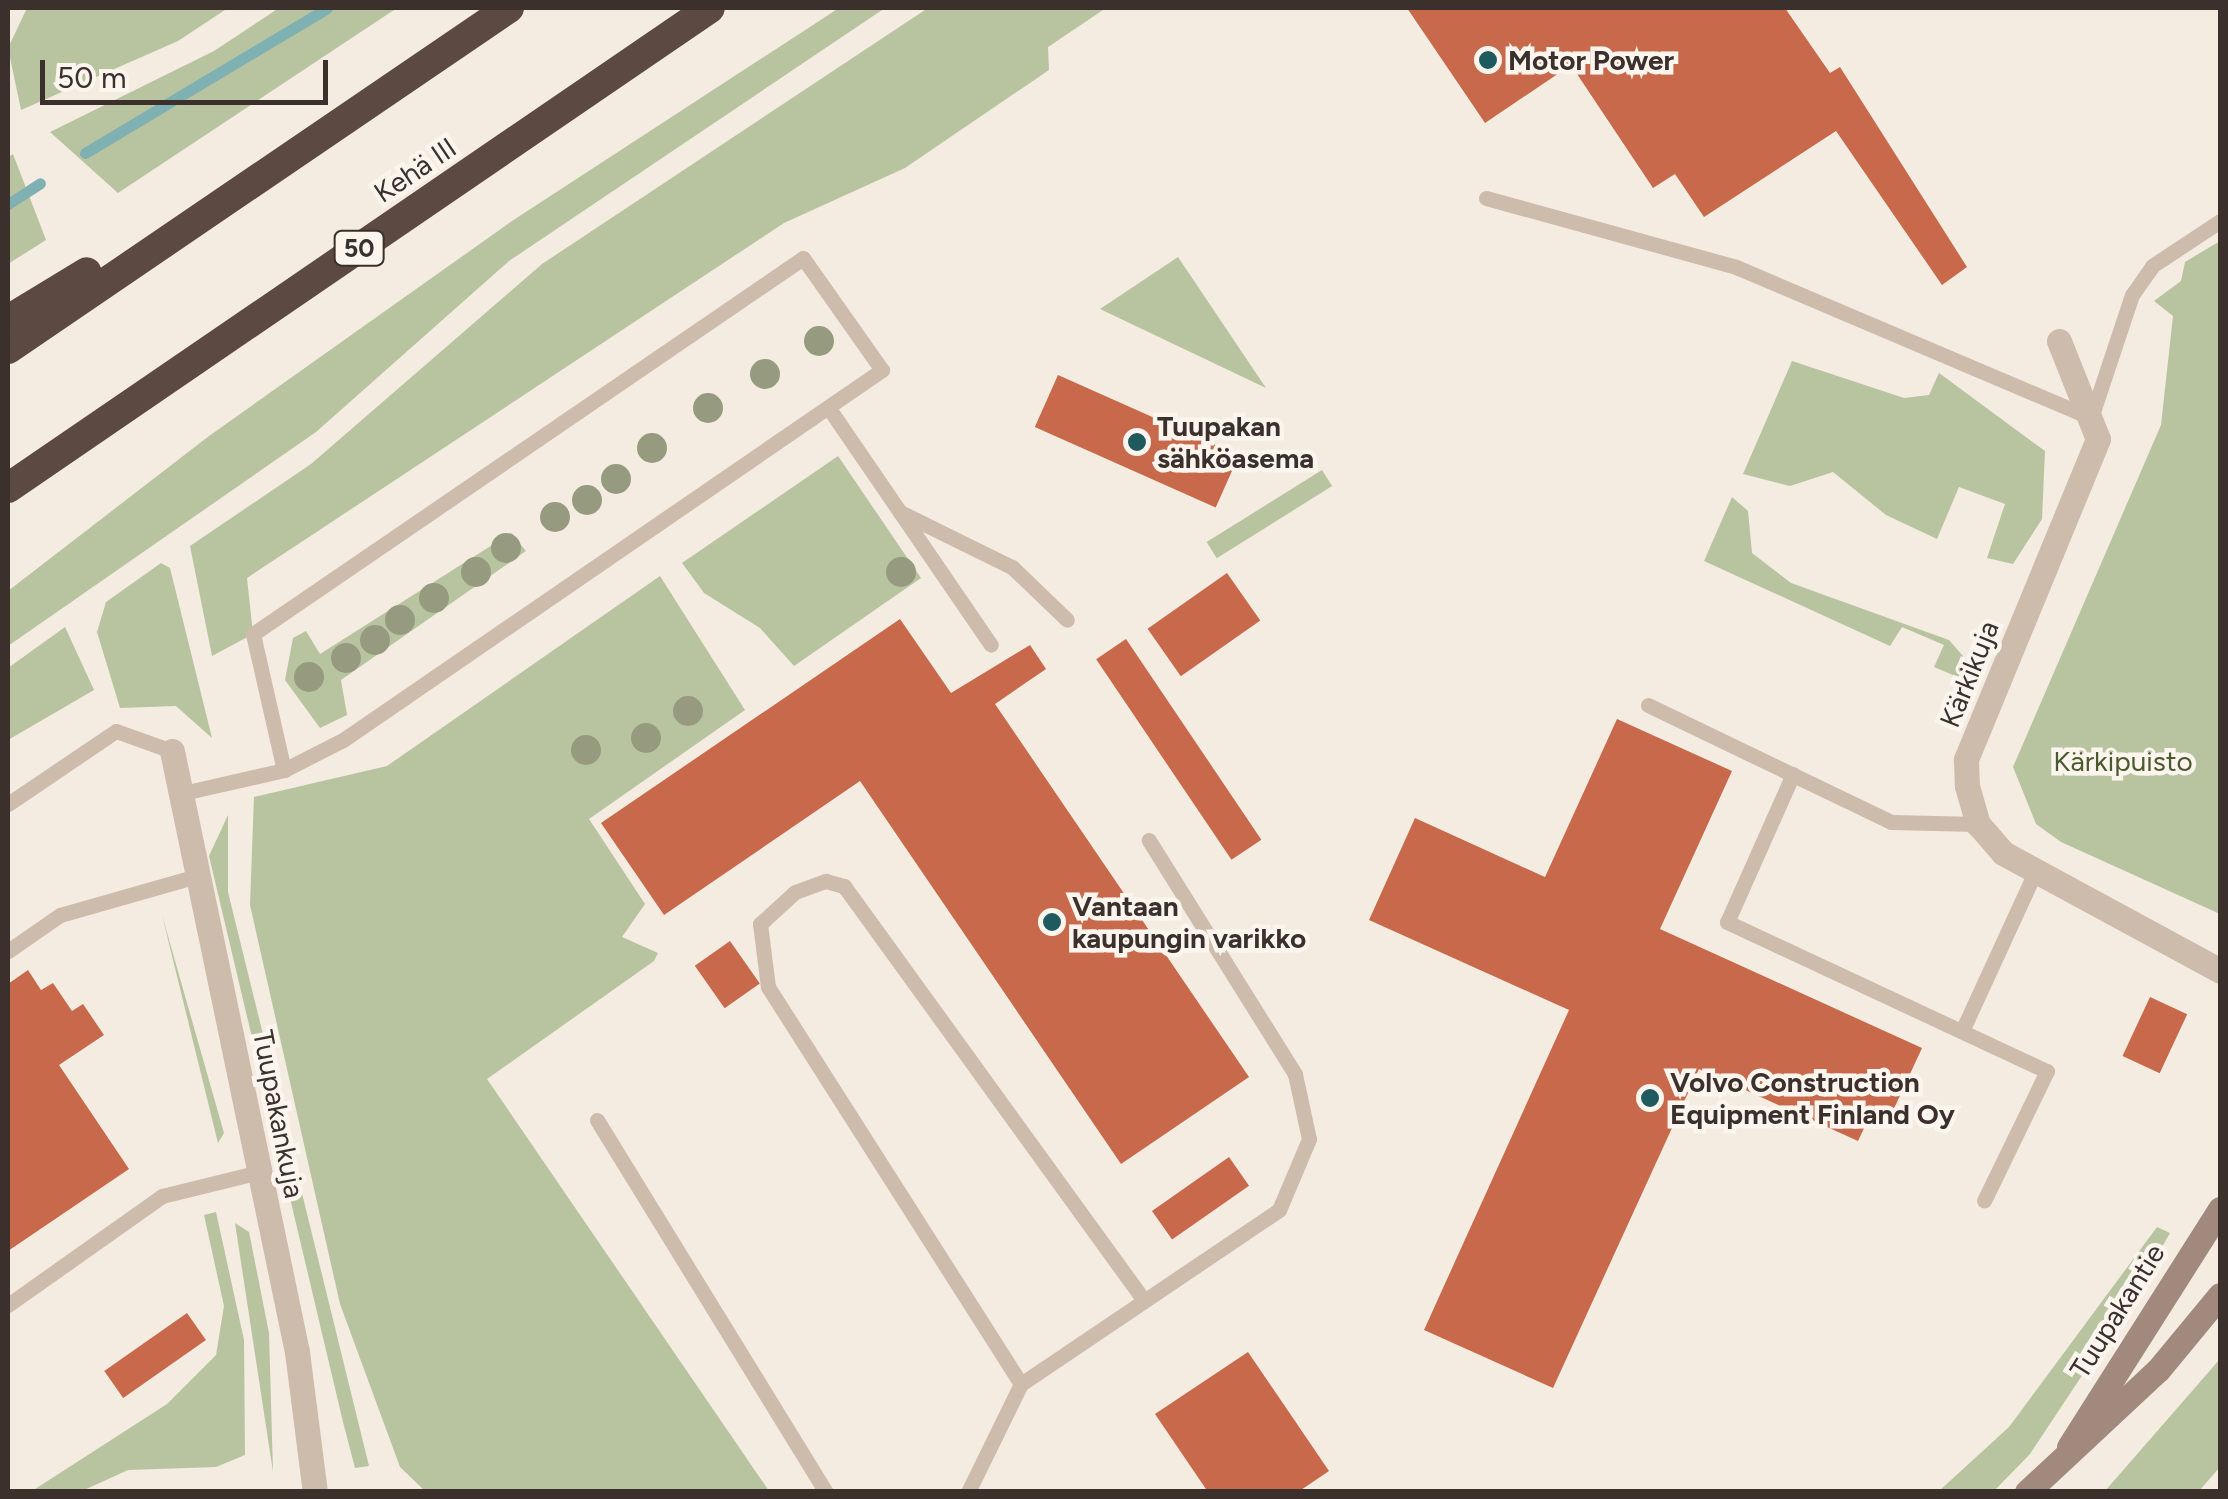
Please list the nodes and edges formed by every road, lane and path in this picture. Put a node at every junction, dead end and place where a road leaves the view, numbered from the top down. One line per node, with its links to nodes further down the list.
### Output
1 (510, 8): 3 (highway)
2 (710, 8): 11 (highway, Kehä III / 50)
3 (389, 89): 6 (highway); 8 (highway)
4 (1486, 198): 10 (lane)
5 (2220, 221): 10 (lane)
6 (8, 320)
7 (2058, 342): 10 (street, Kärkikuja)
8 (8, 348)
9 (828, 407): 12 (lane); 17 (lane); 17 (lane)
10 (2091, 418): 21 (street, Kärkikuja)
11 (8, 488)
12 (900, 512): 13 (lane); 14 (lane)
13 (1066, 620)
14 (991, 645)
15 (1648, 705): 18 (lane)
16 (172, 751): 19 (street, Tuupakankuja); 20 (lane)
17 (284, 770): 19 (lane)
18 (1793, 774): 21 (lane); 27 (lane)
19 (183, 792): 24 (street, Tuupakankuja)
20 (8, 804)
21 (1978, 824): 23 (street)
22 (1148, 840): 33 (lane)
23 (2036, 870): 26 (street); 27 (lane)
24 (200, 875): 25 (lane); 29 (street, Tuupakankuja)
25 (8, 951)
26 (2220, 972)
27 (1962, 1031): 30 (lane)
28 (597, 1120): 38 (lane)
29 (260, 1172): 34 (lane); 37 (street, Tuupakankuja)
30 (1984, 1200)
31 (2220, 1209): 36 (main road, Tuupakantie)
32 (2220, 1295): 36 (main road, Tuupakantie)
33 (1143, 1300): 35 (lane); 35 (lane)
34 (8, 1304)
35 (1021, 1384): 39 (lane)
36 (2069, 1447): 40 (main road, Tuupakantie)
37 (315, 1492)
38 (826, 1492)
39 (968, 1492)
40 (2027, 1492)

